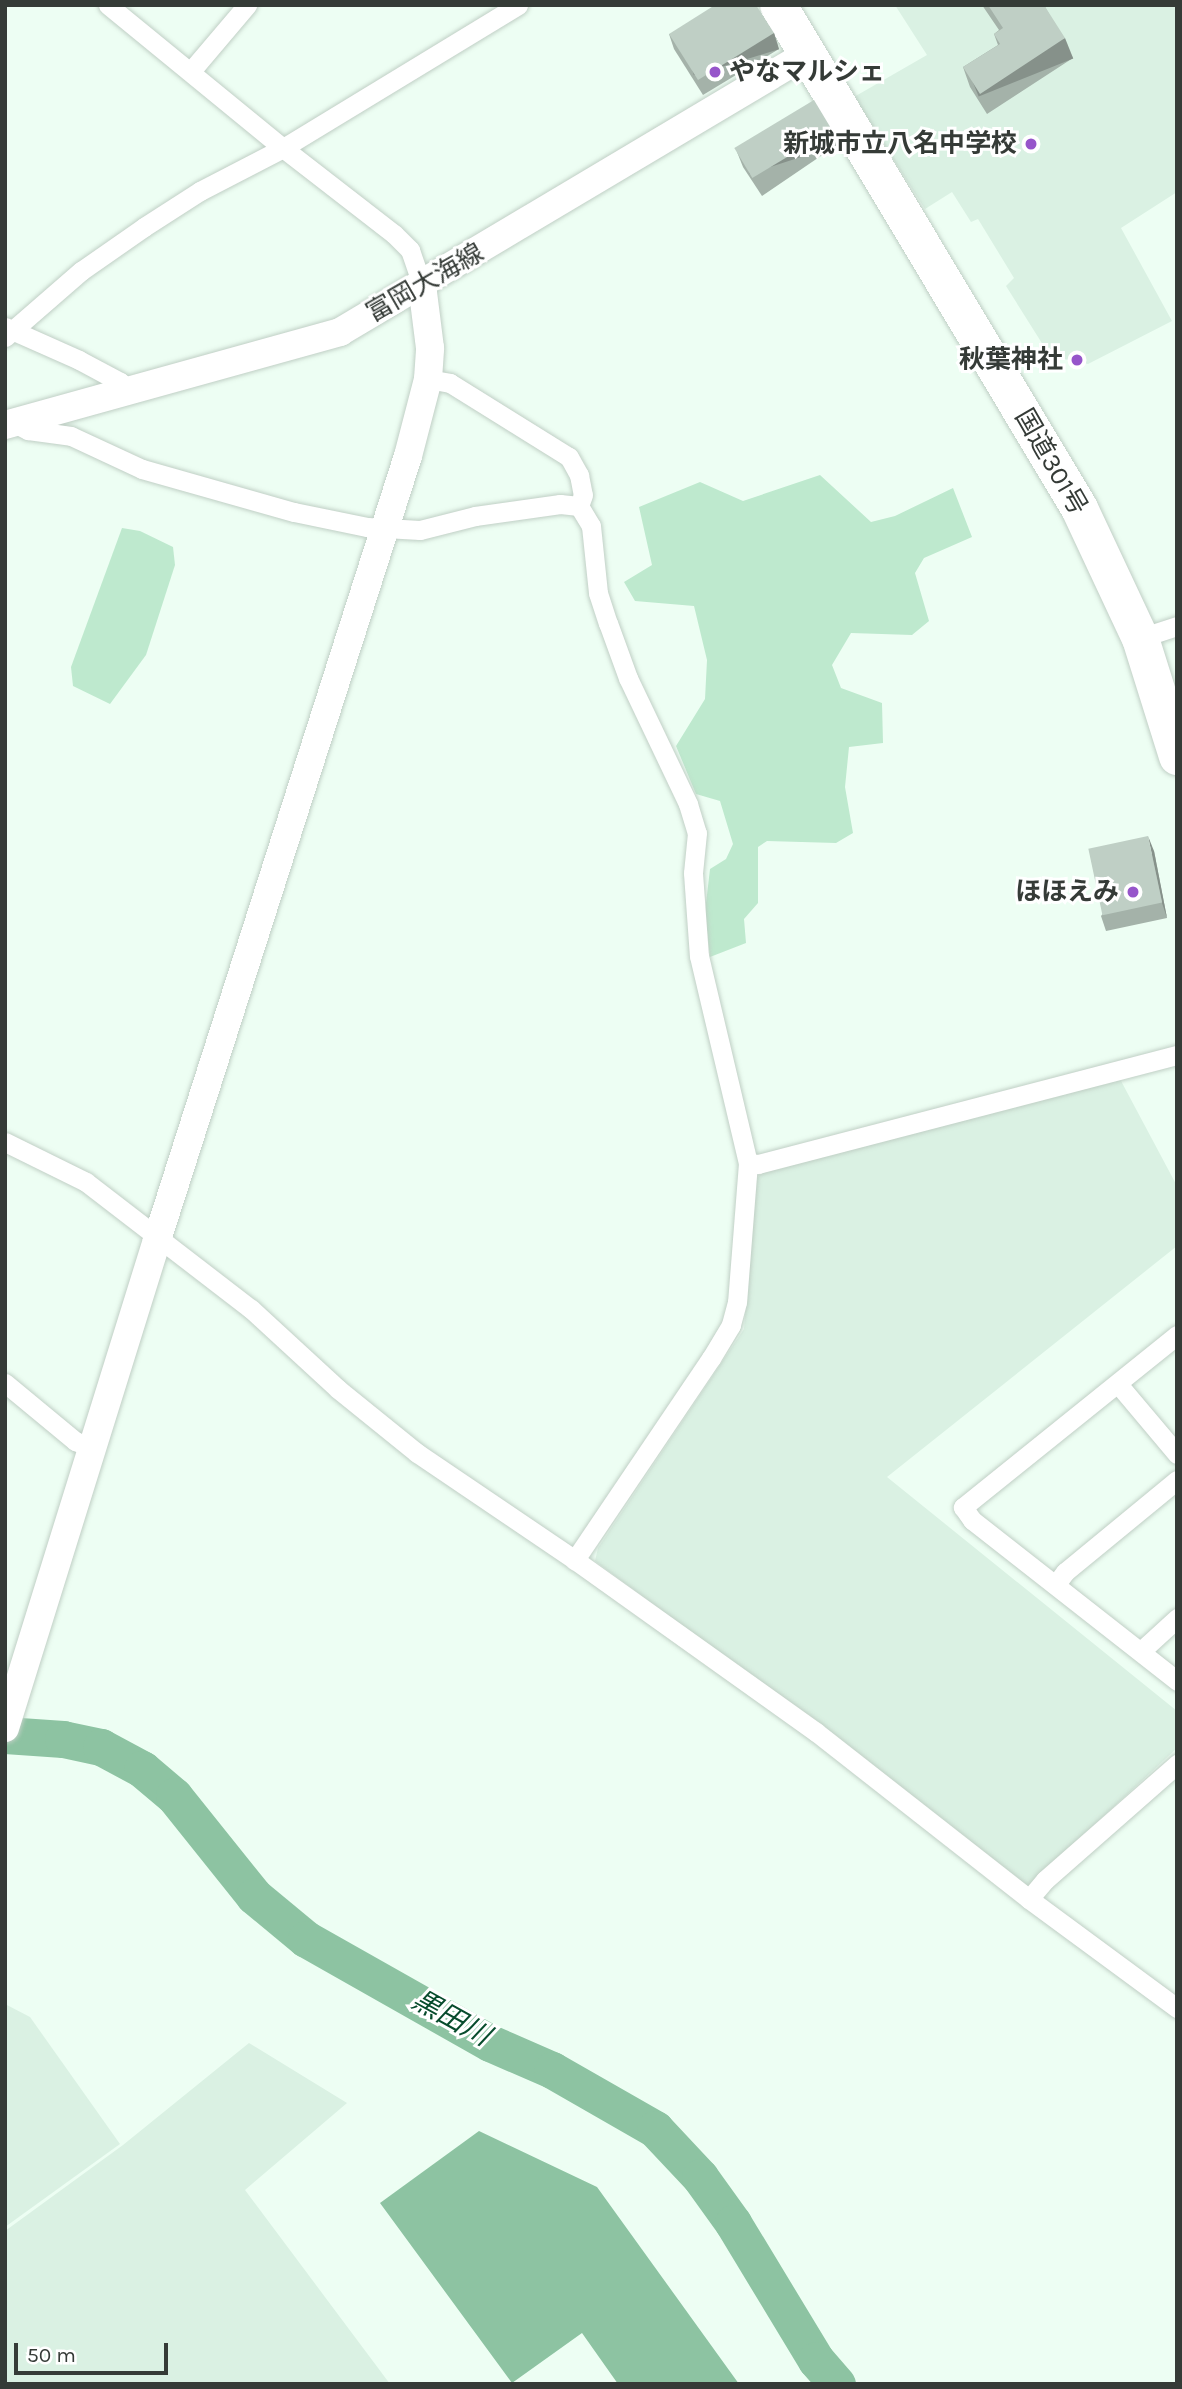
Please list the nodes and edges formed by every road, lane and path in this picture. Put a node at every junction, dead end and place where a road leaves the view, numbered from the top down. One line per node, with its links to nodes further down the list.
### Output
1 (108, 5): 6 (street)
2 (247, 5): 6 (street)
3 (518, 5): 7 (street)
4 (778, 5): 5 (highway, 国道301号)
5 (807, 54): 8 (street, 富岡大海線); 16 (highway, 国道301号)
6 (191, 71): 7 (street)
7 (283, 148): 8 (street); 9 (street)
8 (422, 285): 10 (street); 11 (street, 富岡大海線)
9 (7, 332): 11 (street)
10 (428, 379): 13 (street); 14 (street)
11 (128, 392): 12 (street, 富岡大海線)
12 (9, 424): 14 (street)
13 (579, 506): 14 (street); 20 (street)
14 (386, 528): 21 (street)
15 (1177, 626): 16 (street)
16 (1140, 638): 17 (highway, 国道301号)
17 (1176, 749)
18 (1177, 1055): 20 (street)
19 (5, 1142): 21 (street)
20 (748, 1163): 28 (street)
21 (157, 1240): 25 (street); 28 (street)
22 (1177, 1335): 24 (street)
23 (5, 1383): 25 (street)
24 (1118, 1384): 26 (street); 29 (street)
25 (92, 1448): 33 (street)
26 (1177, 1454)
27 (1177, 1480): 29 (street)
28 (575, 1560): 35 (street)
29 (1056, 1584): 31 (street)
30 (1177, 1618): 31 (street)
31 (1141, 1651): 32 (street)
32 (1177, 1681)
33 (7, 1723)
34 (1177, 1764): 35 (street)
35 (1029, 1899): 36 (street)
36 (1177, 2008)

